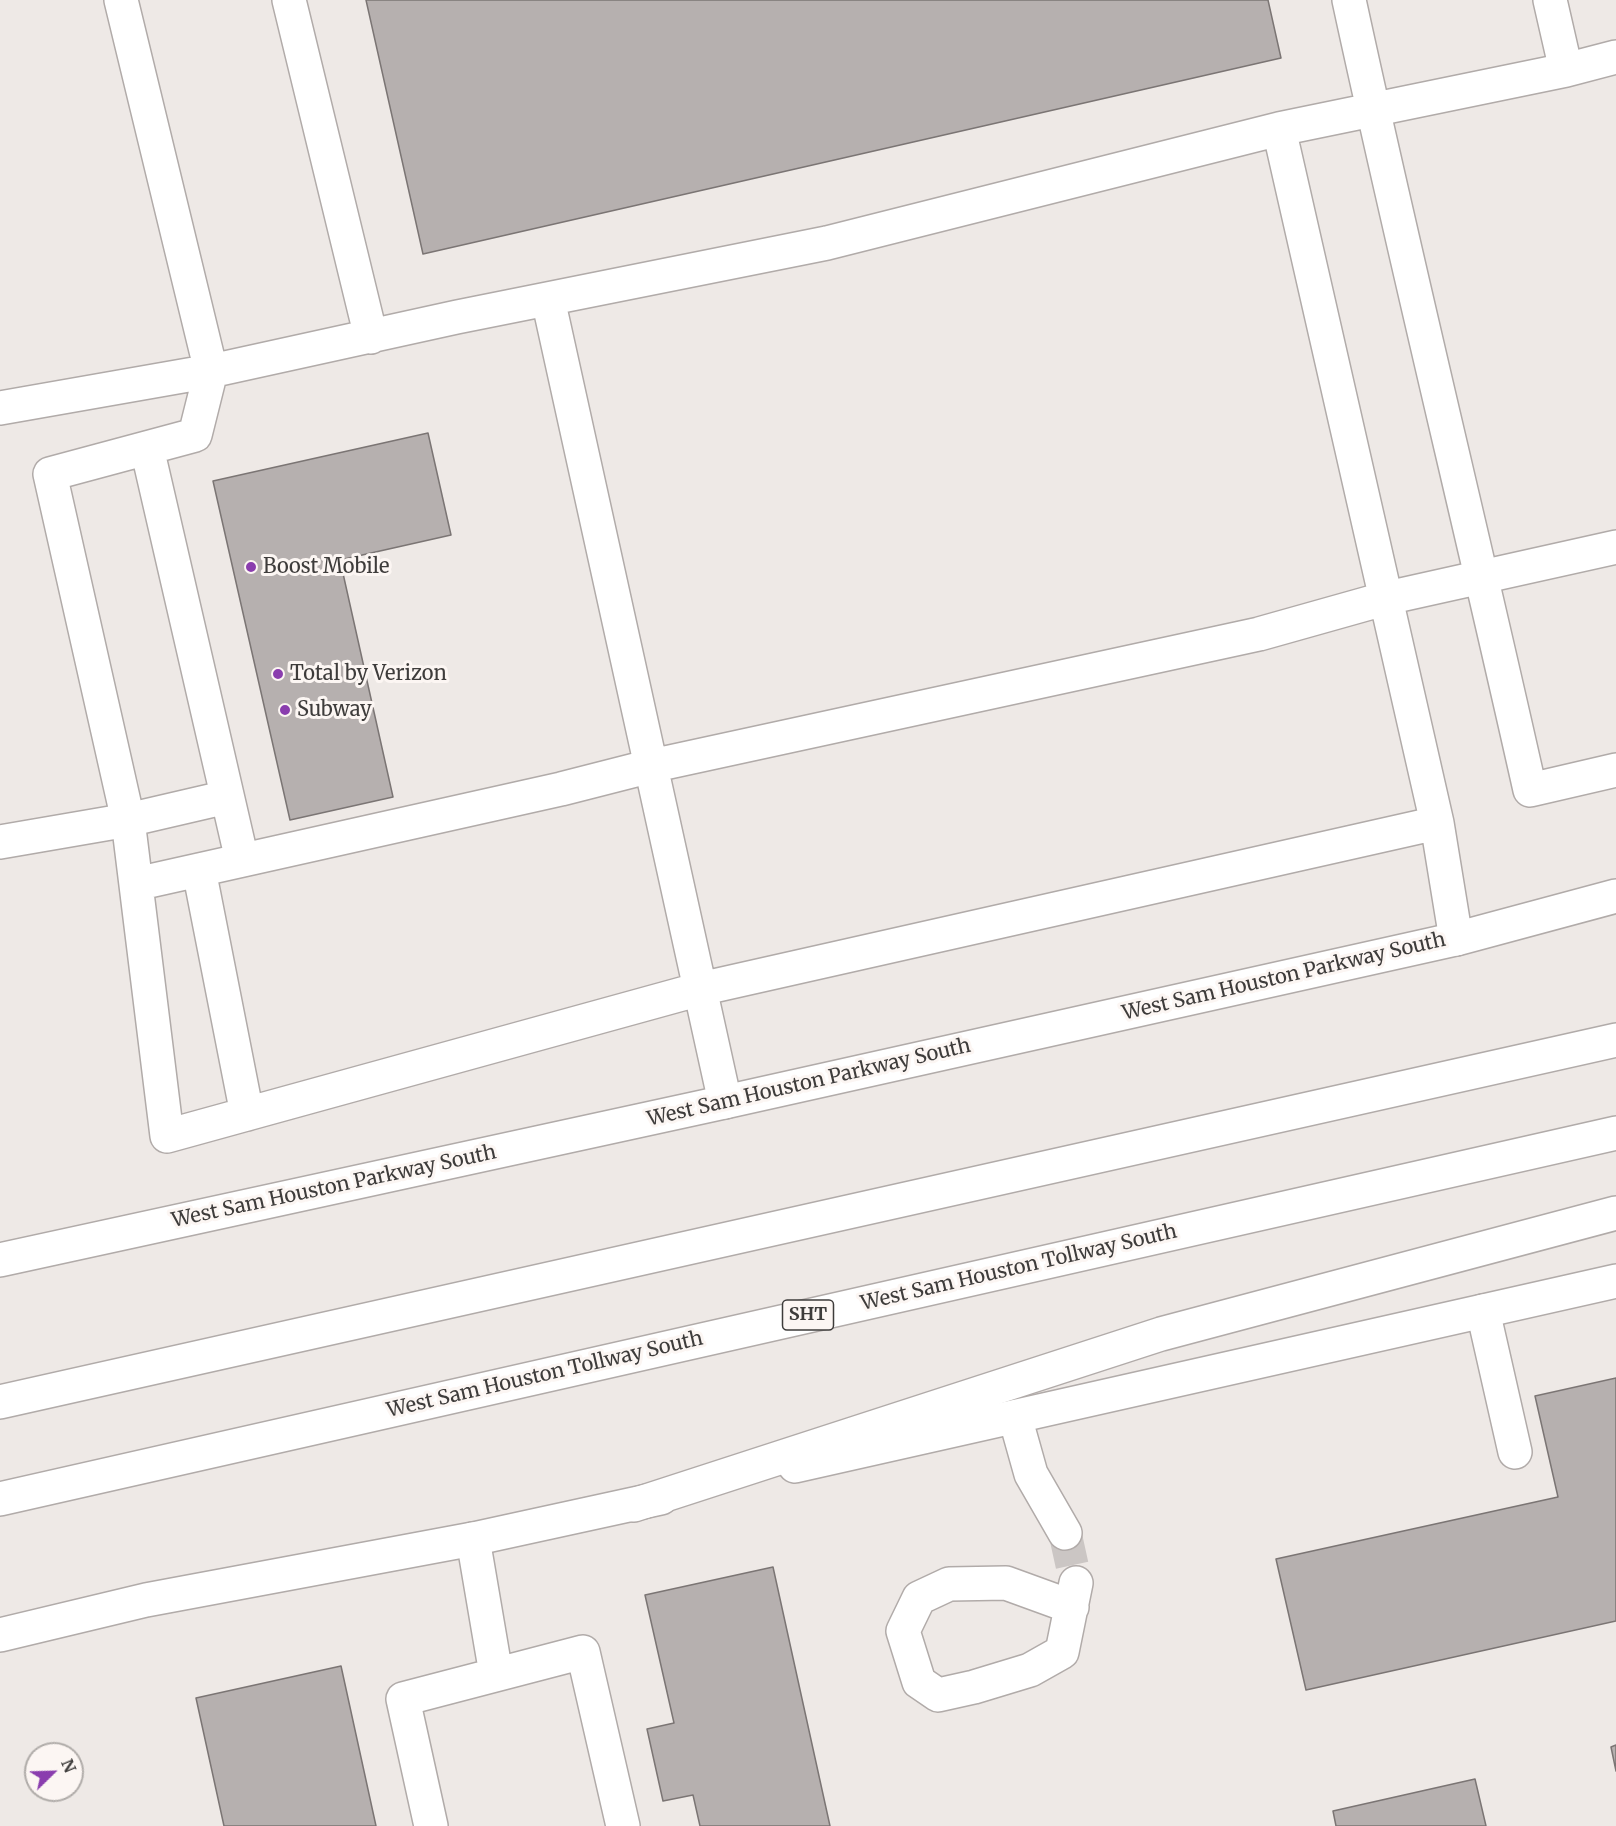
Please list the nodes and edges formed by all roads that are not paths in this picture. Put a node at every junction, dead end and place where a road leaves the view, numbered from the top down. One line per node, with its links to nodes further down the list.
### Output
1 (121, 0): 11 (main road)
2 (289, 0): 10 (main road)
3 (1349, 0): 7 (main road)
4 (1550, 0): 6 (main road)
5 (1616, 57): 6 (main road)
6 (1566, 70): 7 (main road)
7 (1373, 111): 8 (main road); 15 (main road)
8 (1279, 129): 9 (main road); 16 (main road)
9 (548, 299): 10 (main road); 17 (main road)
10 (371, 337): 11 (main road)
11 (211, 371): 12 (main road); 13 (main road)
12 (0, 408)
13 (147, 448): 19 (main road); 20 (main road)
14 (1616, 547): 15 (main road)
15 (1482, 576): 16 (main road); 18 (main road)
16 (1387, 598): 17 (main road); 21 (main road)
17 (651, 766): 23 (main road); 28 (main road)
18 (1616, 770)
19 (227, 797): 20 (main road); 23 (main road)
20 (128, 820): 22 (main road); 25 (main road)
21 (1437, 823): 27 (main road); 28 (main road)
22 (0, 842)
23 (242, 860): 24 (main road)
24 (199, 870): 25 (main road); 31 (main road)
25 (136, 884): 31 (main road)
26 (1616, 896): 27 (main road, West Sam Houston Parkway South)
27 (1455, 939): 30 (main road, West Sam Houston Parkway South)
28 (700, 989): 30 (main road); 31 (main road)
29 (1616, 1040): 37 (main road)
30 (725, 1102): 34 (main road, West Sam Houston Parkway South)
31 (247, 1114)
32 (1616, 1133): 40 (main road, West Sam Houston Tollway South / SHT)
33 (1616, 1213): 41 (main road)
34 (0, 1260)
35 (1616, 1281): 36 (main road)
36 (1483, 1311): 38 (main road); 39 (main road)
37 (0, 1402)
38 (1015, 1417): 41 (main road); 42 (main road)
39 (1515, 1452)
40 (0, 1499)
41 (634, 1505): 43 (main road)
42 (1065, 1533)
43 (473, 1539): 45 (main road); 46 (main road)
44 (1074, 1595): 44 (main road)
45 (0, 1635)
46 (496, 1674): 47 (main road); 48 (main road)
47 (431, 1826)
48 (623, 1826)

